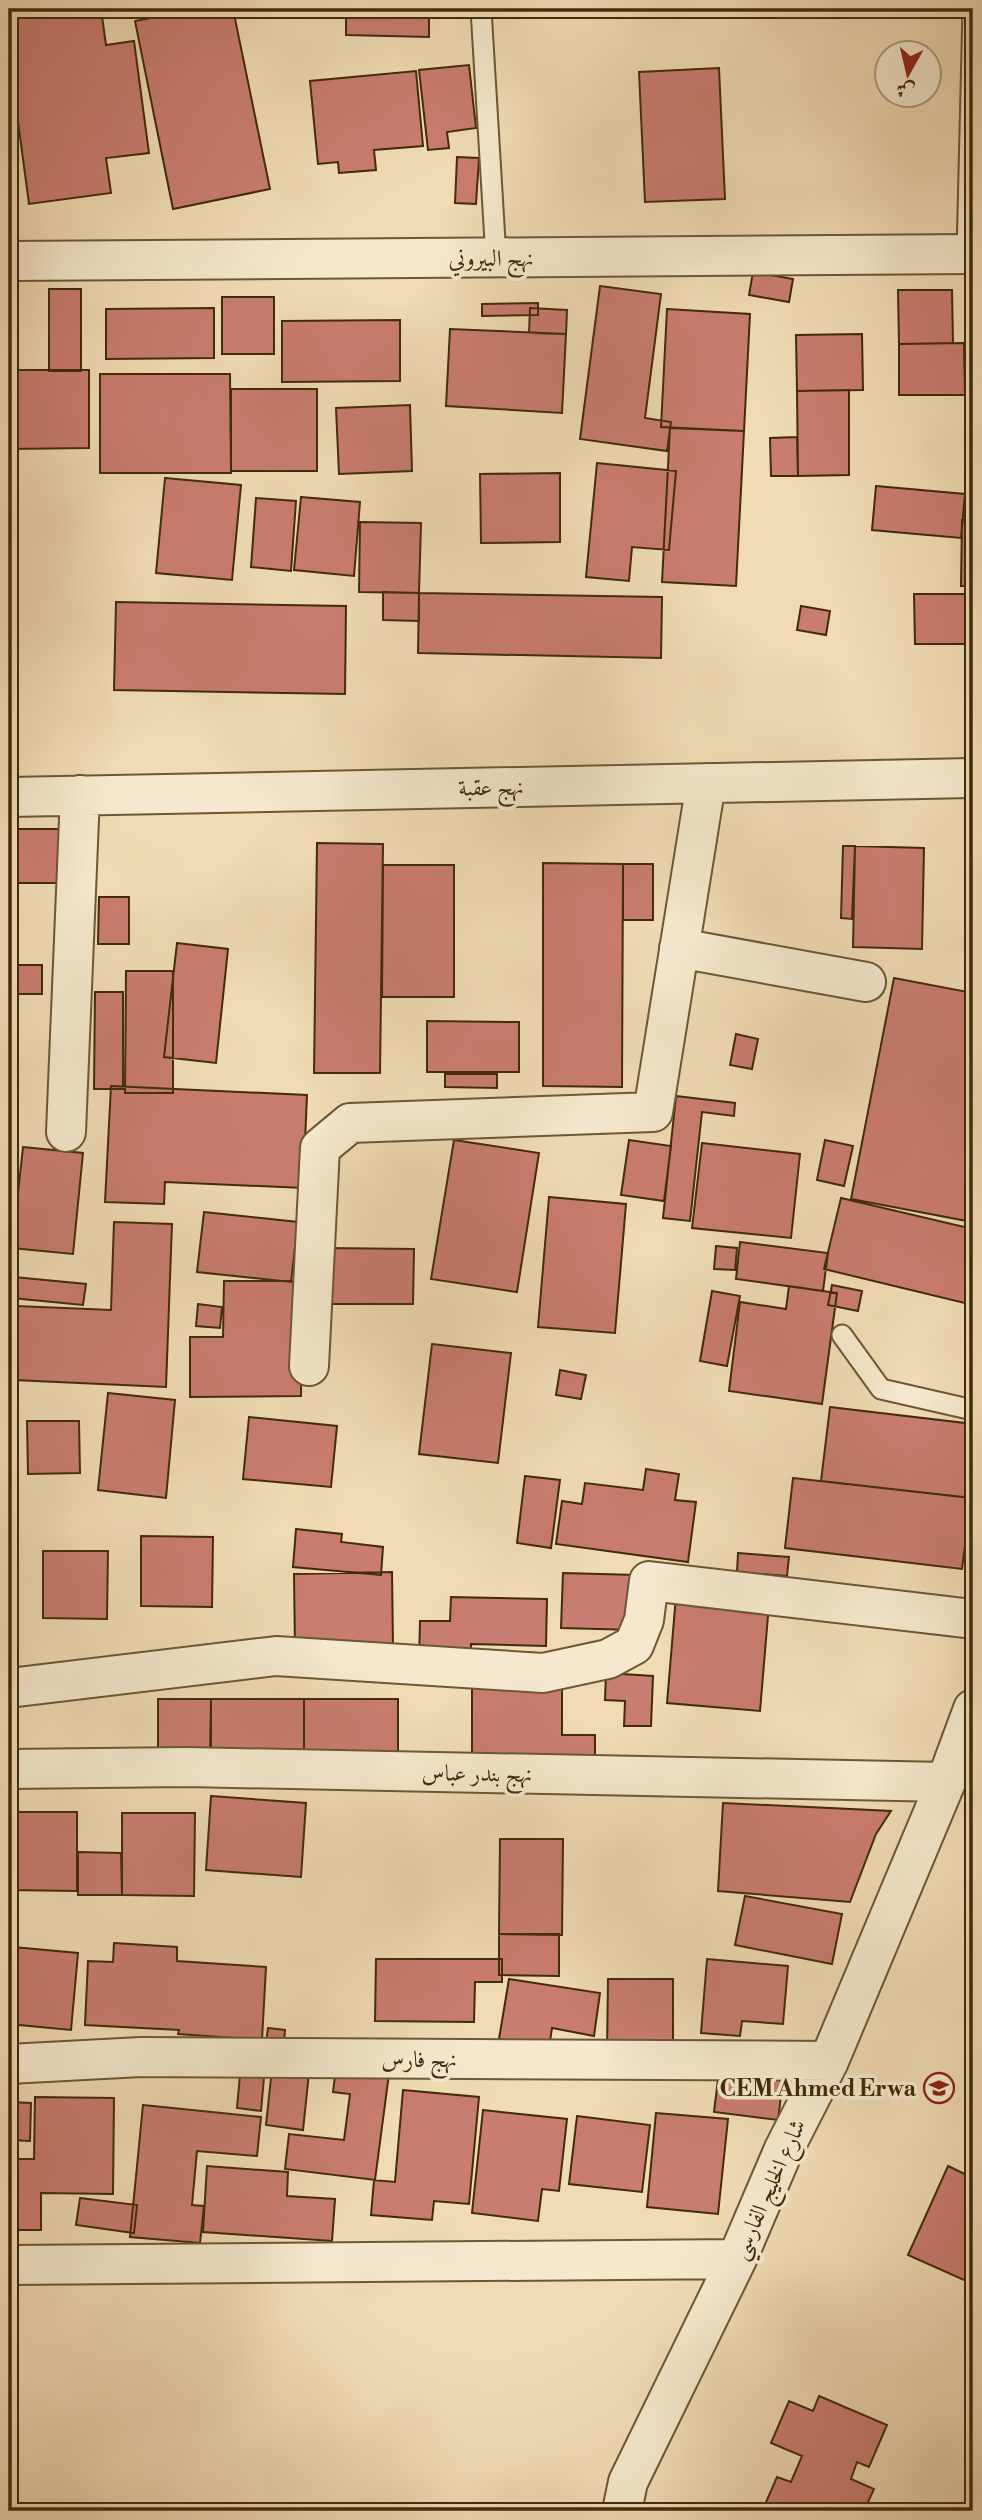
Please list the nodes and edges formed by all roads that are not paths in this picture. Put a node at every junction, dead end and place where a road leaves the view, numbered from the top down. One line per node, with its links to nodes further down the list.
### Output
1 (481, 9): 4 (lane)
2 (973, 9): 3 (lane)
3 (970, 254): 4 (street, نهج البيروني)
4 (496, 258): 5 (street, نهج البيروني)
5 (9, 261)
6 (973, 778): 7 (street, نهج عقبة)
7 (706, 783): 8 (street, نهج عقبة); 10 (street)
8 (80, 795): 9 (street, نهج عقبة); 12 (street)
9 (9, 796)
10 (679, 947): 11 (street); 14 (street)
11 (866, 982)
12 (66, 1132)
13 (842, 1335): 15 (lane)
14 (309, 1366)
15 (973, 1410)
16 (973, 1619): 17 (street)
17 (9, 1688)
18 (973, 1709): 20 (street, شارع الخليج الفارسي)
19 (9, 1769): 20 (street, نهج بندر عباس)
20 (946, 1782): 21 (street, شارع الخليج الفارسي)
21 (829, 2061): 22 (street, نهج فارس); 23 (street, شارع الخليج الفارسي)
22 (9, 2064)
23 (737, 2259): 24 (street); 25 (street, شارع الخليج الفارسي)
24 (9, 2265)
25 (622, 2511)

